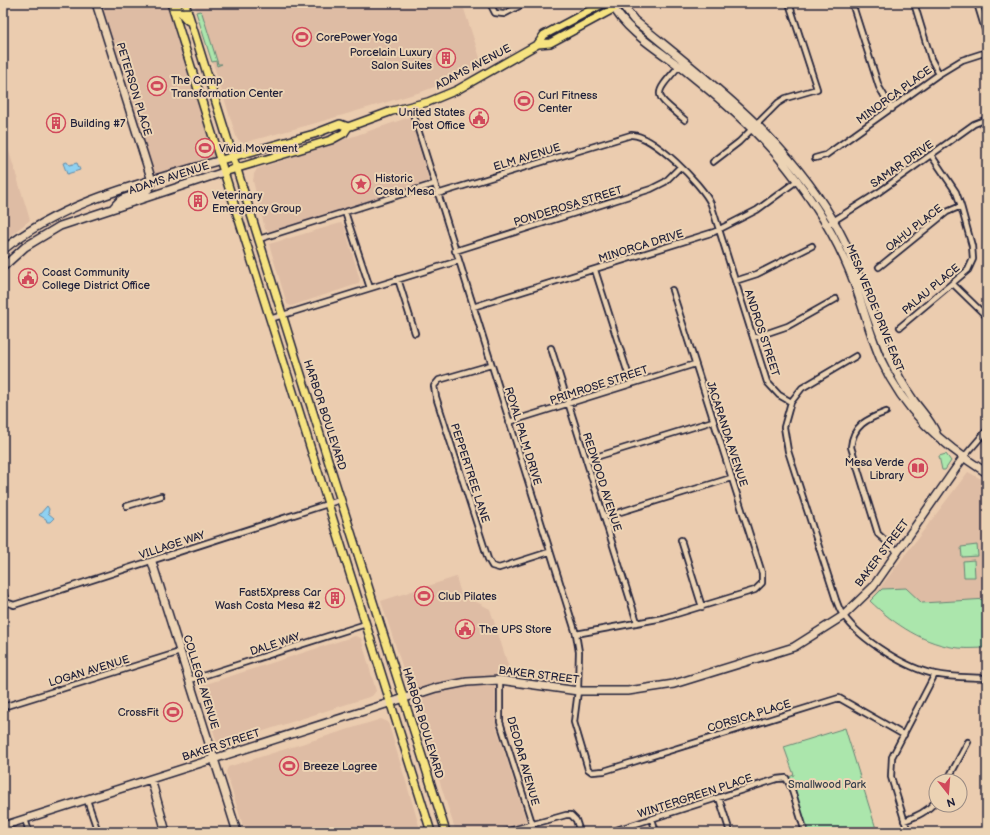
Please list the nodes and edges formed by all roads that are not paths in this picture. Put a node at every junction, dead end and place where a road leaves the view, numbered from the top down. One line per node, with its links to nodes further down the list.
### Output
1 (96, 3): 35 (street, PETERSON PLACE)
2 (185, 3): 13 (main road, HARBOR BOULEVARD)
3 (490, 3): 4 (street)
4 (525, 3)
5 (604, 3): 15 (main road, ADAMS AVENUE)
6 (622, 3): 12 (main road, ADAMS AVENUE); 17 (street, MESA VERDE DRIVE EAST)
7 (789, 3): 23 (street)
8 (852, 3): 20 (street)
9 (914, 3): 18 (street)
10 (977, 3): 14 (street)
11 (171, 4): 13 (main road); 29 (main road, HARBOR BOULEVARD)
12 (613, 6): 15 (main road, ADAMS AVENUE); 17 (street, MESA VERDE DRIVE EAST)
13 (191, 22): 27 (main road, HARBOR BOULEVARD)
14 (987, 36)
15 (538, 44): 19 (main road, ADAMS AVENUE)
16 (987, 52): 18 (street, MINORCA PLACE)
17 (682, 64): 22 (street); 23 (street, MESA VERDE DRIVE EAST)
18 (939, 74): 20 (street, MINORCA PLACE)
19 (411, 107): 24 (main road, ADAMS AVENUE); 36 (street, ROYAL PALM DRIVE)
20 (892, 109): 28 (street, MINORCA PLACE)
21 (987, 119): 26 (street, SAMAR DRIVE)
22 (685, 120)
23 (755, 126): 30 (street); 34 (street, MESA VERDE DRIVE EAST)
24 (348, 127): 27 (main road, ADAMS AVENUE); 32 (main road, ADAMS AVENUE)
25 (622, 136): 31 (street, ANDROS STREET); 37 (street, ELM AVENUE)
26 (931, 155): 39 (street, PALAU PLACE); 42 (street, SAMAR DRIVE)
27 (233, 156): 29 (main road, ADAMS AVENUE); 32 (main road, HARBOR BOULEVARD)
28 (815, 158)
29 (221, 160): 33 (main road, HARBOR BOULEVARD); 35 (street, ADAMS AVENUE)
30 (712, 162)
31 (680, 167): 44 (street, ANDROS STREET); 49 (street, PONDEROSA STREET)
32 (237, 168): 33 (main road, ADAMS AVENUE); 46 (main road, HARBOR BOULEVARD)
33 (224, 172): 40 (street, ADAMS AVENUE); 63 (main road, HARBOR BOULEVARD)
34 (800, 178): 42 (street, MESA VERDE DRIVE EAST); 44 (street, MINORCA DRIVE)
35 (152, 181): 38 (street, ADAMS AVENUE); 40 (street)
36 (434, 184): 37 (street, ROYAL PALM DRIVE); 41 (street)
37 (437, 194): 49 (street, ROYAL PALM DRIVE)
38 (108, 195): 40 (street); 43 (street, ADAMS AVENUE)
39 (961, 206): 52 (street, OAHU PLACE); 56 (street, PALAU PLACE)
40 (112, 208): 45 (street, ADAMS AVENUE)
41 (345, 212): 46 (street); 57 (street)
42 (830, 223): 78 (street, MESA VERDE DRIVE EAST)
43 (36, 226): 45 (street); 48 (street, ADAMS AVENUE)
44 (719, 230): 53 (street, MINORCA DRIVE); 55 (street, ANDROS STREET)
45 (42, 235): 51 (street, ADAMS AVENUE)
46 (259, 239): 61 (main road, HARBOR BOULEVARD)
47 (812, 246): 55 (street)
48 (3, 250)
49 (455, 251): 50 (street, ROYAL PALM DRIVE)
50 (458, 261): 54 (street); 60 (street, ROYAL PALM DRIVE)
51 (3, 267)
52 (880, 267)
53 (595, 270): 60 (street, MINORCA DRIVE); 71 (street)
54 (398, 279): 57 (street); 65 (street)
55 (735, 281): 66 (street, ANDROS STREET)
56 (953, 284): 62 (street); 64 (street, PALAU PLACE)
57 (370, 288): 61 (street)
58 (672, 290): 69 (street, JACARANDA AVENUE)
59 (836, 299): 66 (street)
60 (473, 307): 70 (street, ROYAL PALM DRIVE)
61 (282, 316): 63 (street); 83 (main road, HARBOR BOULEVARD)
62 (987, 317)
63 (270, 319): 84 (main road, HARBOR BOULEVARD)
64 (900, 326)
65 (415, 333)
66 (753, 338): 72 (street, ANDROS STREET)
67 (551, 348): 73 (street, REDWOOD AVENUE)
68 (856, 356): 72 (street)
69 (695, 364): 71 (street, PRIMROSE STREET); 75 (street, JACARANDA AVENUE)
70 (491, 365): 76 (street, ROYAL PALM DRIVE); 88 (street, PEPPERTREE LANE)
71 (631, 383): 73 (street, PRIMROSE STREET)
72 (791, 402): 93 (street)
73 (568, 404): 76 (street, PRIMROSE STREET); 79 (street, REDWOOD AVENUE)
74 (886, 412): 89 (street)
75 (713, 421): 79 (street); 81 (street, JACARANDA AVENUE)
76 (509, 422): 88 (street, ROYAL PALM DRIVE)
77 (987, 430): 78 (street, BAKER STREET)
78 (963, 458): 80 (street, MESA VERDE DRIVE EAST); 89 (street, BAKER STREET)
79 (586, 460): 86 (street, REDWOOD AVENUE)
80 (987, 473)
81 (731, 478): 86 (street); 92 (street, JACARANDA AVENUE)
82 (160, 496): 85 (street)
83 (340, 500): 84 (street, VILLAGE WAY); 103 (main road, HARBOR BOULEVARD)
84 (328, 504): 90 (street, VILLAGE WAY); 95 (main road, HARBOR BOULEVARD)
85 (127, 506)
86 (604, 517): 94 (street, REDWOOD AVENUE)
87 (681, 540): 92 (street)
88 (549, 552): 96 (street, ROYAL PALM DRIVE)
89 (898, 552): 93 (street, BAKER STREET)
90 (152, 562): 91 (street, VILLAGE WAY); 97 (street, COLLEGE AVENUE)
91 (3, 591)
92 (702, 607): 94 (street)
93 (843, 616): 98 (street); 102 (street, BAKER STREET)
94 (637, 622): 96 (street)
95 (366, 624): 100 (street, DALE WAY); 104 (main road, HARBOR BOULEVARD)
96 (576, 634): 102 (street, ROYAL PALM DRIVE)
97 (180, 652): 100 (street, COLLEGE AVENUE); 105 (street, LOGAN AVENUE)
98 (935, 674): 99 (street); 106 (street)
99 (987, 678)
100 (190, 680): 108 (street, COLLEGE AVENUE)
101 (500, 680): 102 (street, BAKER STREET); 103 (street, BAKER STREET); 118 (street, DEODAR AVENUE)
102 (578, 691): 109 (street, ROYAL PALM DRIVE)
103 (403, 698): 104 (street, BAKER STREET); 125 (main road, HARBOR BOULEVARD)
104 (391, 702): 108 (street, BAKER STREET); 124 (main road, HARBOR BOULEVARD)
105 (3, 707)
106 (904, 735): 109 (street, CORSICA PLACE); 117 (street)
107 (968, 742): 110 (street)
108 (213, 759): 111 (street, BAKER STREET); 123 (street, COLLEGE AVENUE)
109 (592, 772)
110 (951, 773)
111 (151, 780): 113 (street, BAKER STREET); 122 (street)
112 (719, 798): 115 (street, WINTERGREEN PLACE); 130 (street); 131 (street, WINTERGREEN PLACE)
113 (87, 800): 116 (street, BAKER STREET); 121 (street)
114 (928, 810): 117 (street)
115 (652, 818): 128 (street, WINTERGREEN PLACE); 129 (street)
116 (25, 819): 119 (street, BAKER STREET); 120 (street)
117 (904, 821): 132 (street)
118 (532, 823): 126 (street); 127 (street)
119 (3, 826)
120 (29, 832)
121 (98, 832)
122 (166, 832)
123 (237, 832)
124 (431, 832)
125 (446, 832)
126 (505, 832)
127 (580, 832)
128 (610, 832)
129 (656, 832)
130 (730, 832)
131 (805, 832)
132 (908, 832)

